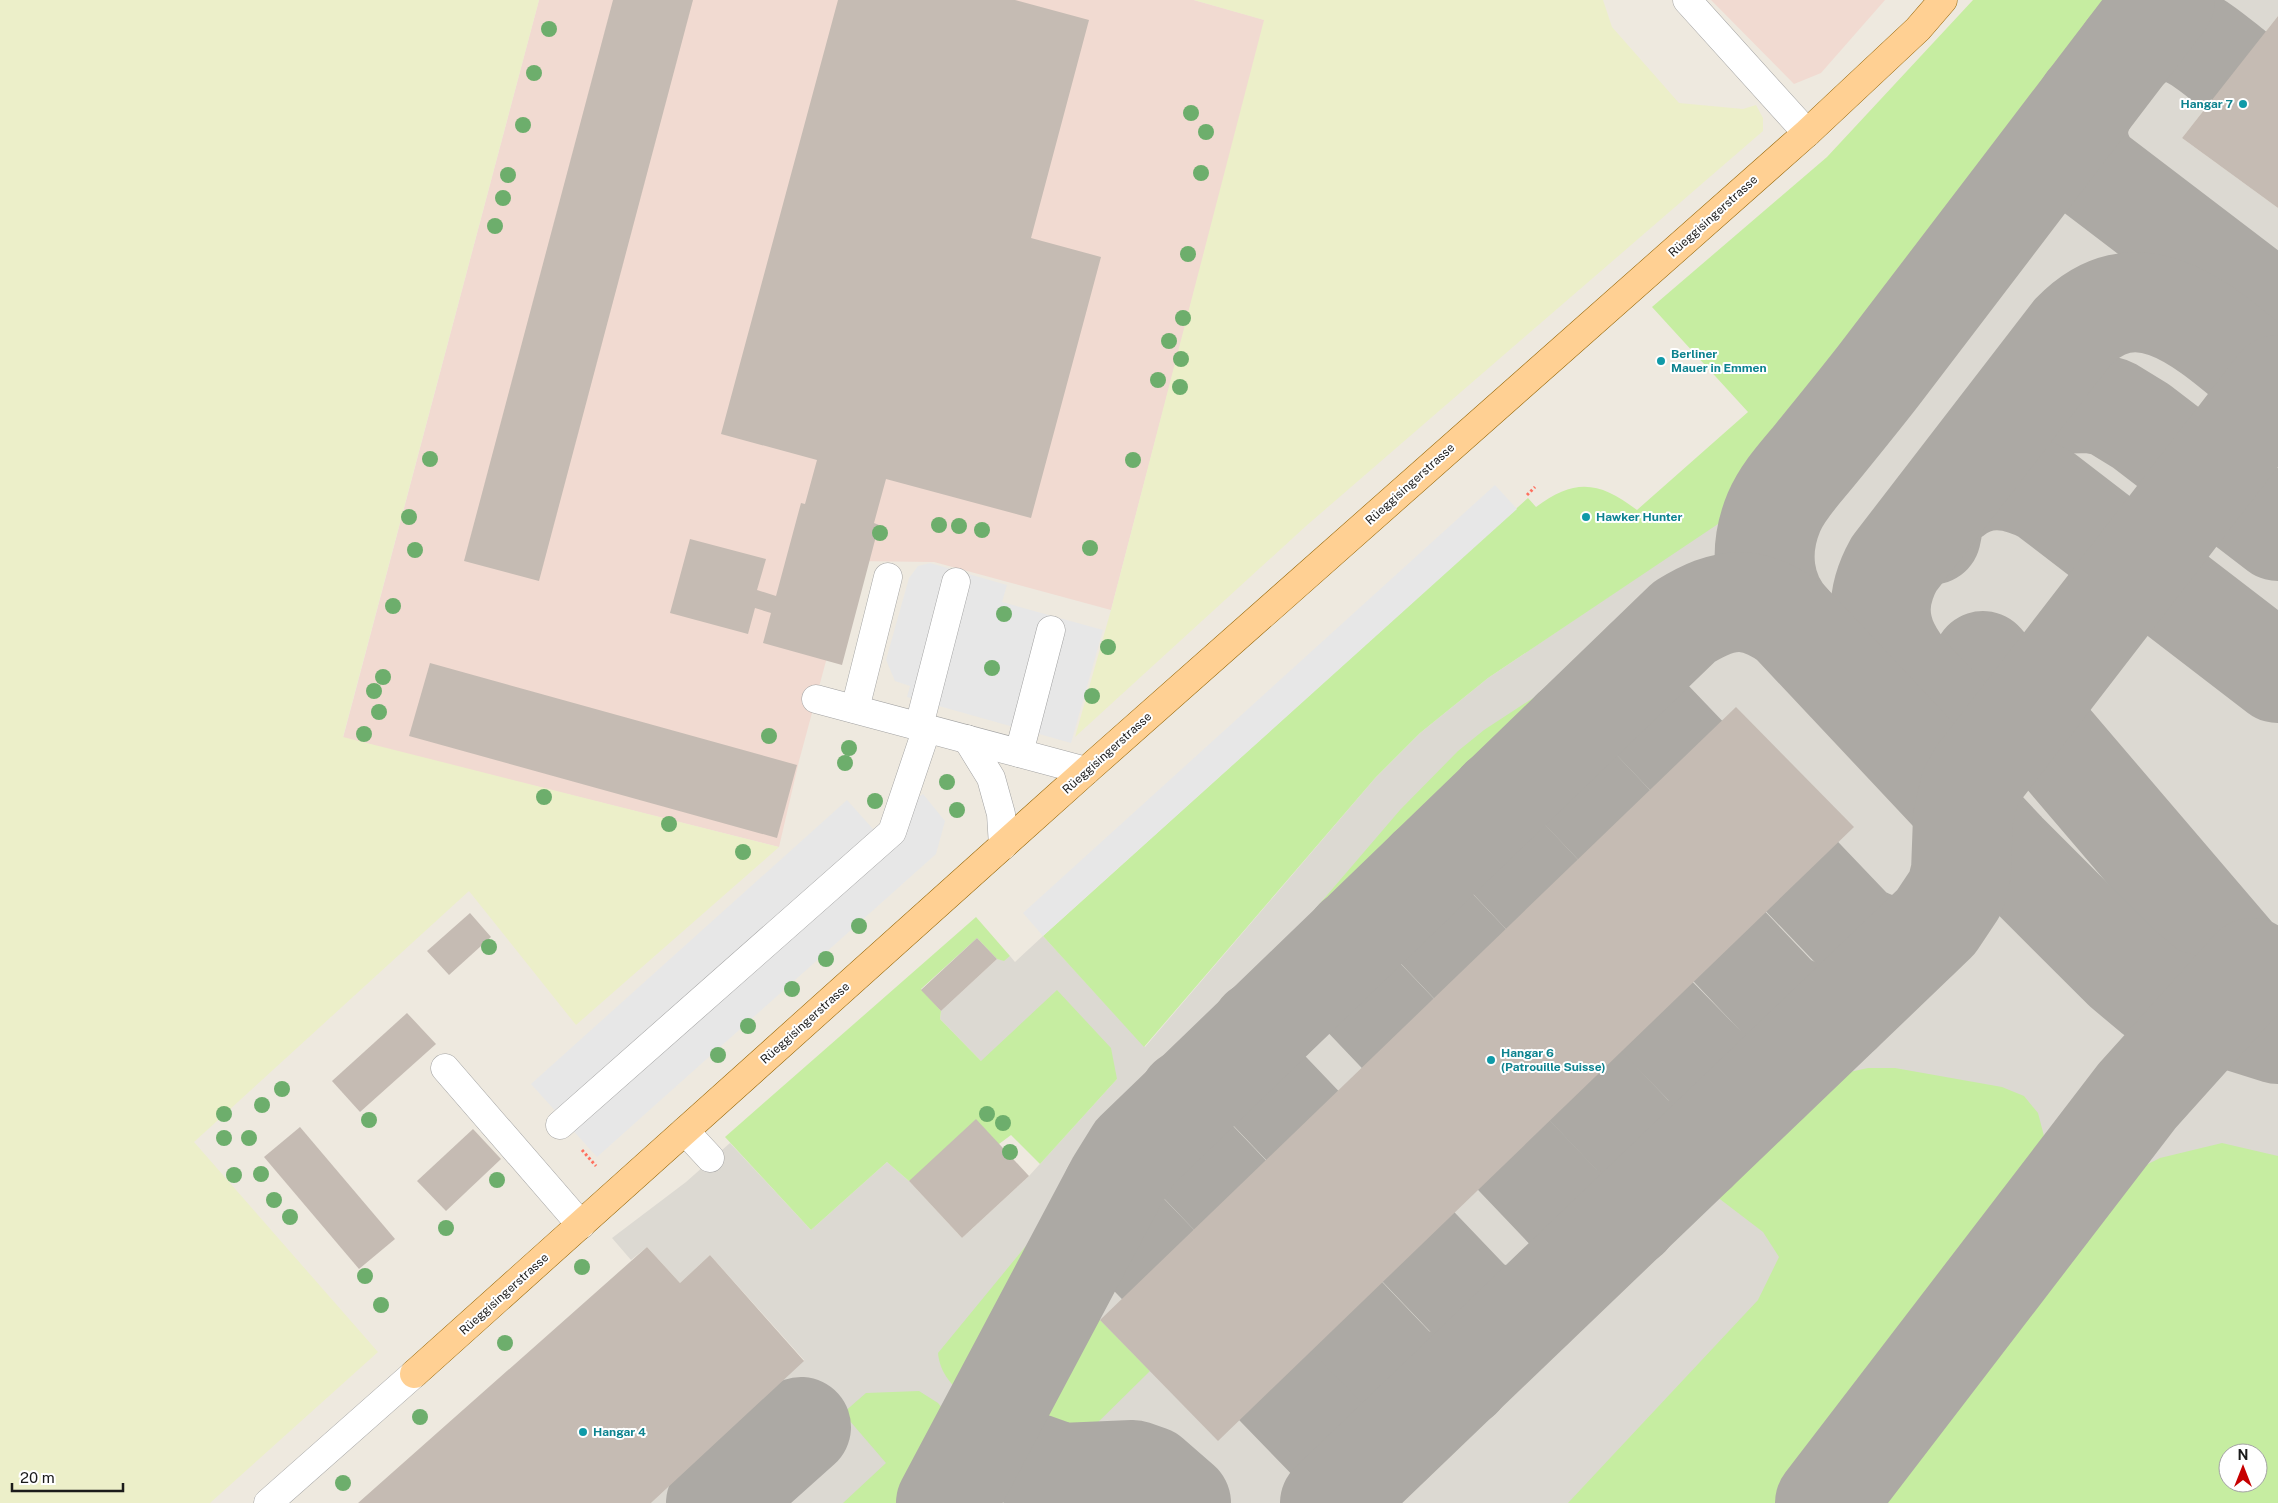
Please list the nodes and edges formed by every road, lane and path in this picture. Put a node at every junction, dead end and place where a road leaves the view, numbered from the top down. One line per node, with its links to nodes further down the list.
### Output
1 (1687, 0): 3 (street)
2 (1943, 0): 3 (main road, Rüeggisingerstrasse)
3 (1807, 133): 14 (main road, Rüeggisingerstrasse)
4 (1535, 488): 5 (path)
5 (1527, 495)
6 (888, 577): 10 (street)
7 (956, 582): 11 (street)
8 (1050, 630): 13 (street)
9 (816, 699): 10 (street)
10 (855, 709): 11 (street)
11 (923, 727): 12 (street); 17 (street)
12 (967, 739): 13 (street); 15 (street)
13 (1019, 753): 14 (street)
14 (1086, 771): 15 (main road, Rüeggisingerstrasse)
15 (1003, 846): 18 (main road, Rüeggisingerstrasse)
16 (445, 1068): 20 (street)
17 (560, 1125)
18 (685, 1131): 19 (street); 20 (main road, Rüeggisingerstrasse)
19 (710, 1158)
20 (581, 1225): 21 (main road, Rüeggisingerstrasse)
21 (414, 1374): 22 (street, Rüeggisingerstrasse)
22 (268, 1503)

